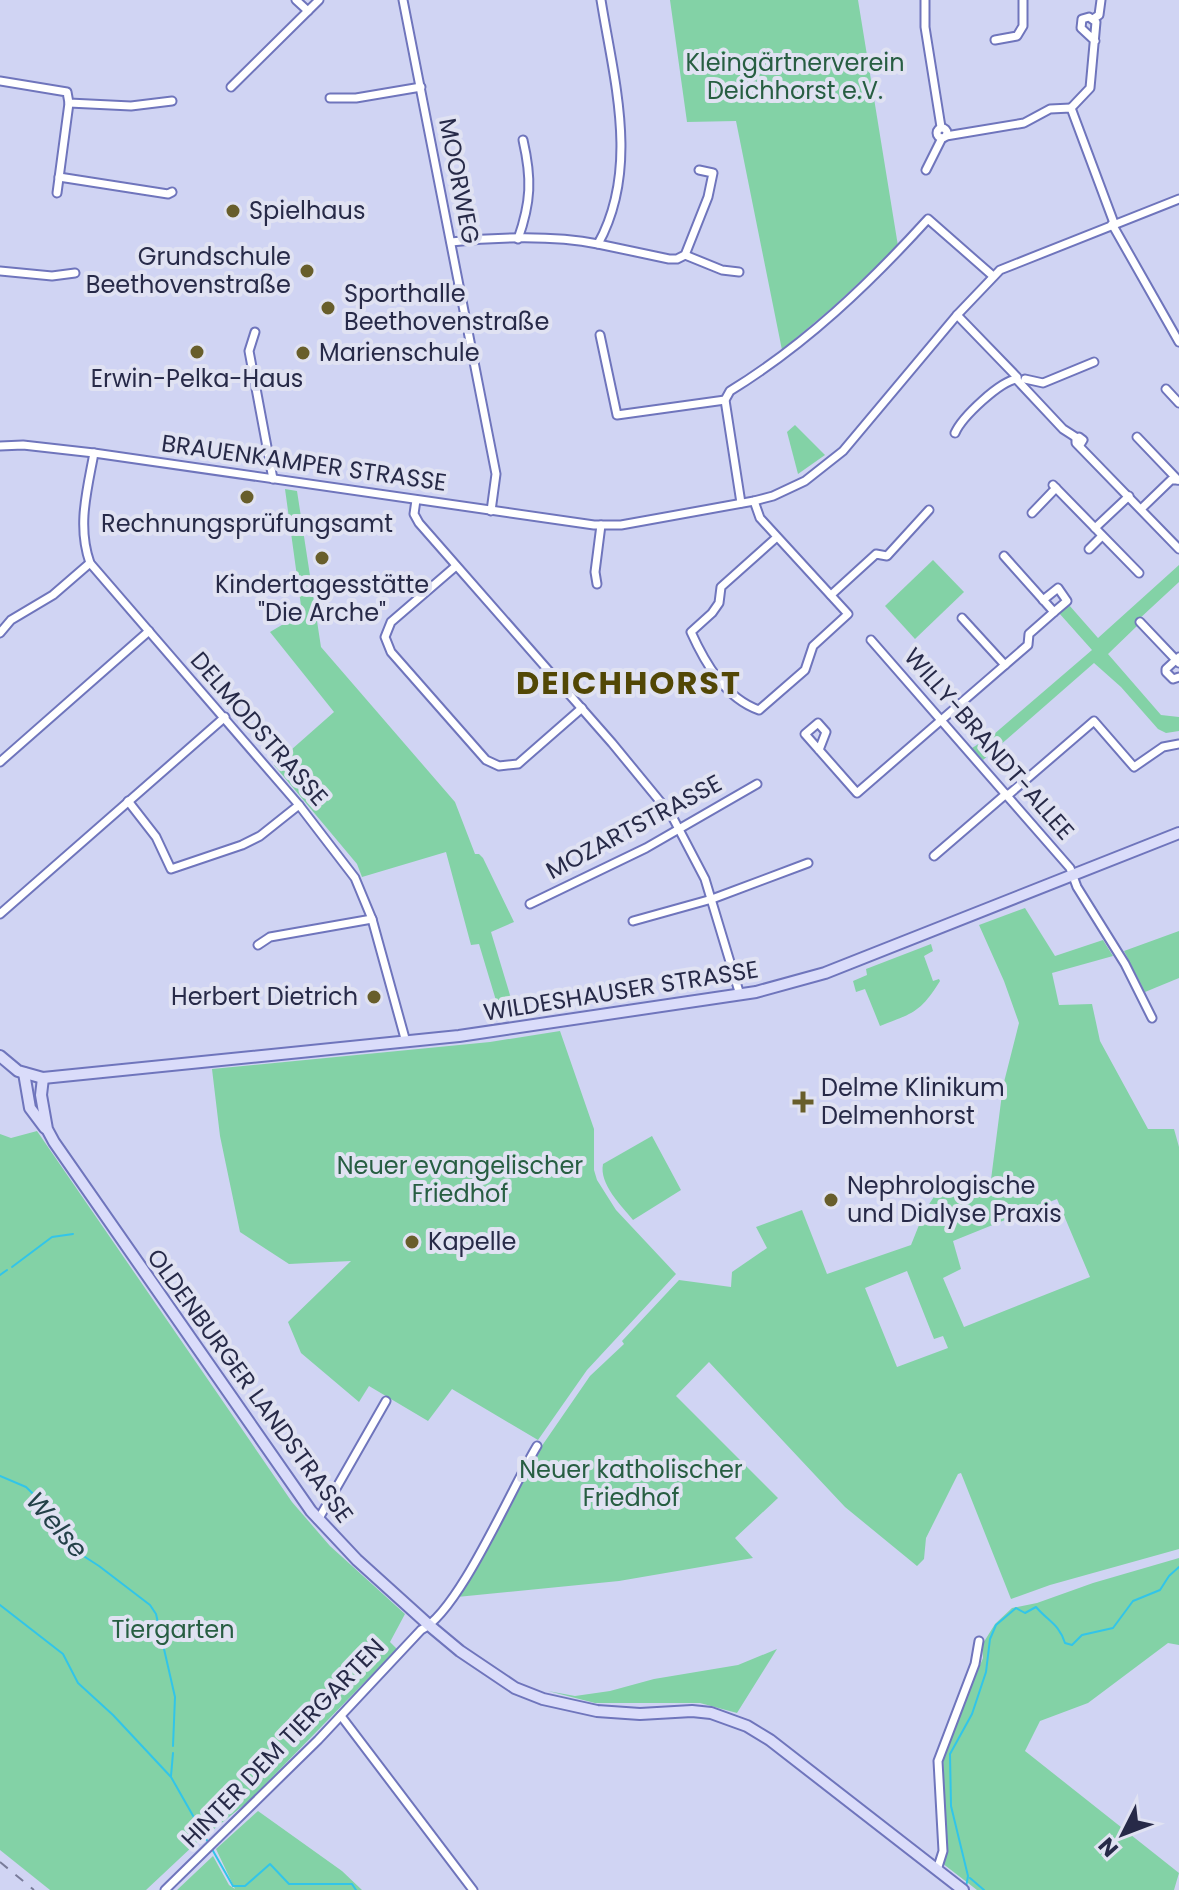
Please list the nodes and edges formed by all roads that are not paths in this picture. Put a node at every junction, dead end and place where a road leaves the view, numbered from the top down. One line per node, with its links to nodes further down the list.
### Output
1 (296, 0): 8 (street)
2 (319, 0): 8 (street)
3 (403, 0): 14 (street, MOORWEG)
4 (601, 0): 30 (street)
5 (925, 0): 19 (street)
6 (1023, 0): 10 (street)
7 (1101, 0): 9 (street)
8 (308, 11): 13 (street)
9 (1093, 19): 11 (street); 11 (street)
10 (995, 40)
11 (1095, 41): 18 (street)
12 (0, 81): 17 (street)
13 (231, 87)
14 (421, 87): 15 (street); 29 (street, MOORWEG)
15 (330, 98)
16 (172, 101): 17 (street)
17 (69, 103): 23 (street)
18 (1071, 108): 19 (street); 27 (street)
19 (944, 137): 22 (street)
20 (523, 140): 28 (street)
21 (699, 170): 31 (street)
22 (926, 170)
23 (59, 177): 24 (street); 25 (street)
24 (172, 192)
25 (57, 193)
26 (1179, 199): 27 (street, BRAUENKAMPER STRASSE)
27 (1113, 224): 35 (street, BRAUENKAMPER STRASSE); 39 (street)
28 (518, 239): 29 (street); 30 (street)
29 (451, 242): 57 (street, MOORWEG)
30 (598, 244): 31 (street)
31 (685, 255): 33 (street)
32 (0, 271): 34 (street)
33 (739, 272)
34 (75, 273)
35 (993, 276): 36 (street, BRAUENKAMPER STRASSE); 43 (street)
36 (957, 315): 41 (street); 53 (street, BRAUENKAMPER STRASSE)
37 (255, 332): 49 (street)
38 (600, 335): 43 (street)
39 (1179, 342)
40 (1094, 362): 41 (street)
41 (1020, 379): 45 (street); 51 (street)
42 (1166, 389): 44 (street)
43 (725, 400): 54 (street)
44 (1179, 403)
45 (955, 433)
46 (1137, 437): 50 (street)
47 (0, 446): 48 (street, BRAUENKAMPER STRASSE)
48 (94, 453): 49 (street, BRAUENKAMPER STRASSE); 66 (street, DELMODSTRASSE)
49 (273, 479): 52 (street, BRAUENKAMPER STRASSE)
50 (1178, 480): 55 (street)
51 (1129, 496): 55 (street); 60 (street)
52 (416, 500): 57 (street, BRAUENKAMPER STRASSE); 67 (street)
53 (754, 501): 54 (street, BRAUENKAMPER STRASSE); 62 (street)
54 (741, 503): 59 (street, BRAUENKAMPER STRASSE)
55 (1141, 509): 64 (street)
56 (929, 510): 70 (street)
57 (491, 511): 59 (street, BRAUENKAMPER STRASSE)
58 (1032, 513): 60 (street)
59 (601, 525): 69 (street)
60 (1095, 528): 61 (street)
61 (1102, 536): 63 (street); 68 (street)
62 (777, 537): 70 (street); 70 (street)
63 (1089, 549)
64 (1179, 549)
65 (1004, 556): 71 (street)
66 (90, 563): 75 (street, DELMODSTRASSE); 76 (street)
67 (456, 566): 81 (street); 81 (street)
68 (1139, 573)
69 (597, 584)
70 (831, 595)
71 (1043, 600): 72 (street); 72 (street)
72 (1054, 612): 79 (street)
73 (962, 618): 79 (street)
74 (1140, 622): 78 (street)
75 (149, 631): 82 (street, DELMODSTRASSE); 86 (street)
76 (0, 633)
77 (871, 640): 83 (street, WILLY-BRANDT-ALLEE)
78 (1178, 660): 80 (street)
79 (1005, 665): 83 (street)
80 (1179, 677)
81 (582, 708): 91 (street)
82 (225, 717): 89 (street); 90 (street, DELMODSTRASSE)
83 (941, 720): 85 (street); 88 (street, WILLY-BRANDT-ALLEE)
84 (1179, 744): 88 (street)
85 (819, 750)
86 (0, 762)
87 (757, 784): 91 (street, MOZARTSTRASSE)
88 (1006, 795): 93 (street); 95 (street, WILLY-BRANDT-ALLEE)
89 (128, 801): 90 (street); 98 (street)
90 (299, 805): 99 (street, DELMODSTRASSE)
91 (679, 827): 96 (street); 97 (street, MOZARTSTRASSE)
92 (1179, 833): 95 (main road, WILDESHAUSER STRASSE)
93 (934, 856)
94 (808, 863): 96 (street)
95 (1074, 875): 102 (main road, WILDESHAUSER STRASSE); 103 (street, WILLY-BRANDT-ALLEE)
96 (712, 899): 100 (street); 102 (street)
97 (530, 904)
98 (0, 914)
99 (372, 919): 101 (street); 104 (street, DELMODSTRASSE)
100 (633, 921)
101 (258, 945)
102 (740, 995): 104 (main road, WILDESHAUSER STRASSE)
103 (1152, 1018)
104 (406, 1042): 107 (main road, WILDESHAUSER STRASSE)
105 (0, 1056): 106 (main road)
106 (24, 1073): 107 (main road); 108 (main road)
107 (43, 1078): 108 (main road, OLDENBURGER LANDSTRASSE)
108 (47, 1129): 111 (main road, OLDENBURGER LANDSTRASSE)
109 (386, 1401): 111 (street)
110 (537, 1446): 112 (street, HINTER DEM TIERGARTEN)
111 (318, 1520): 112 (main road, OLDENBURGER LANDSTRASSE)
112 (430, 1626): 114 (street, HINTER DEM TIERGARTEN); 115 (main road, OLDENBURGER LANDSTRASSE)
113 (979, 1641): 115 (street)
114 (341, 1716): 117 (street, HINTER DEM TIERGARTEN); 118 (street)
115 (937, 1870): 116 (main road, OLDENBURGER LANDSTRASSE)
116 (960, 1888)
117 (165, 1890)
118 (473, 1890)

